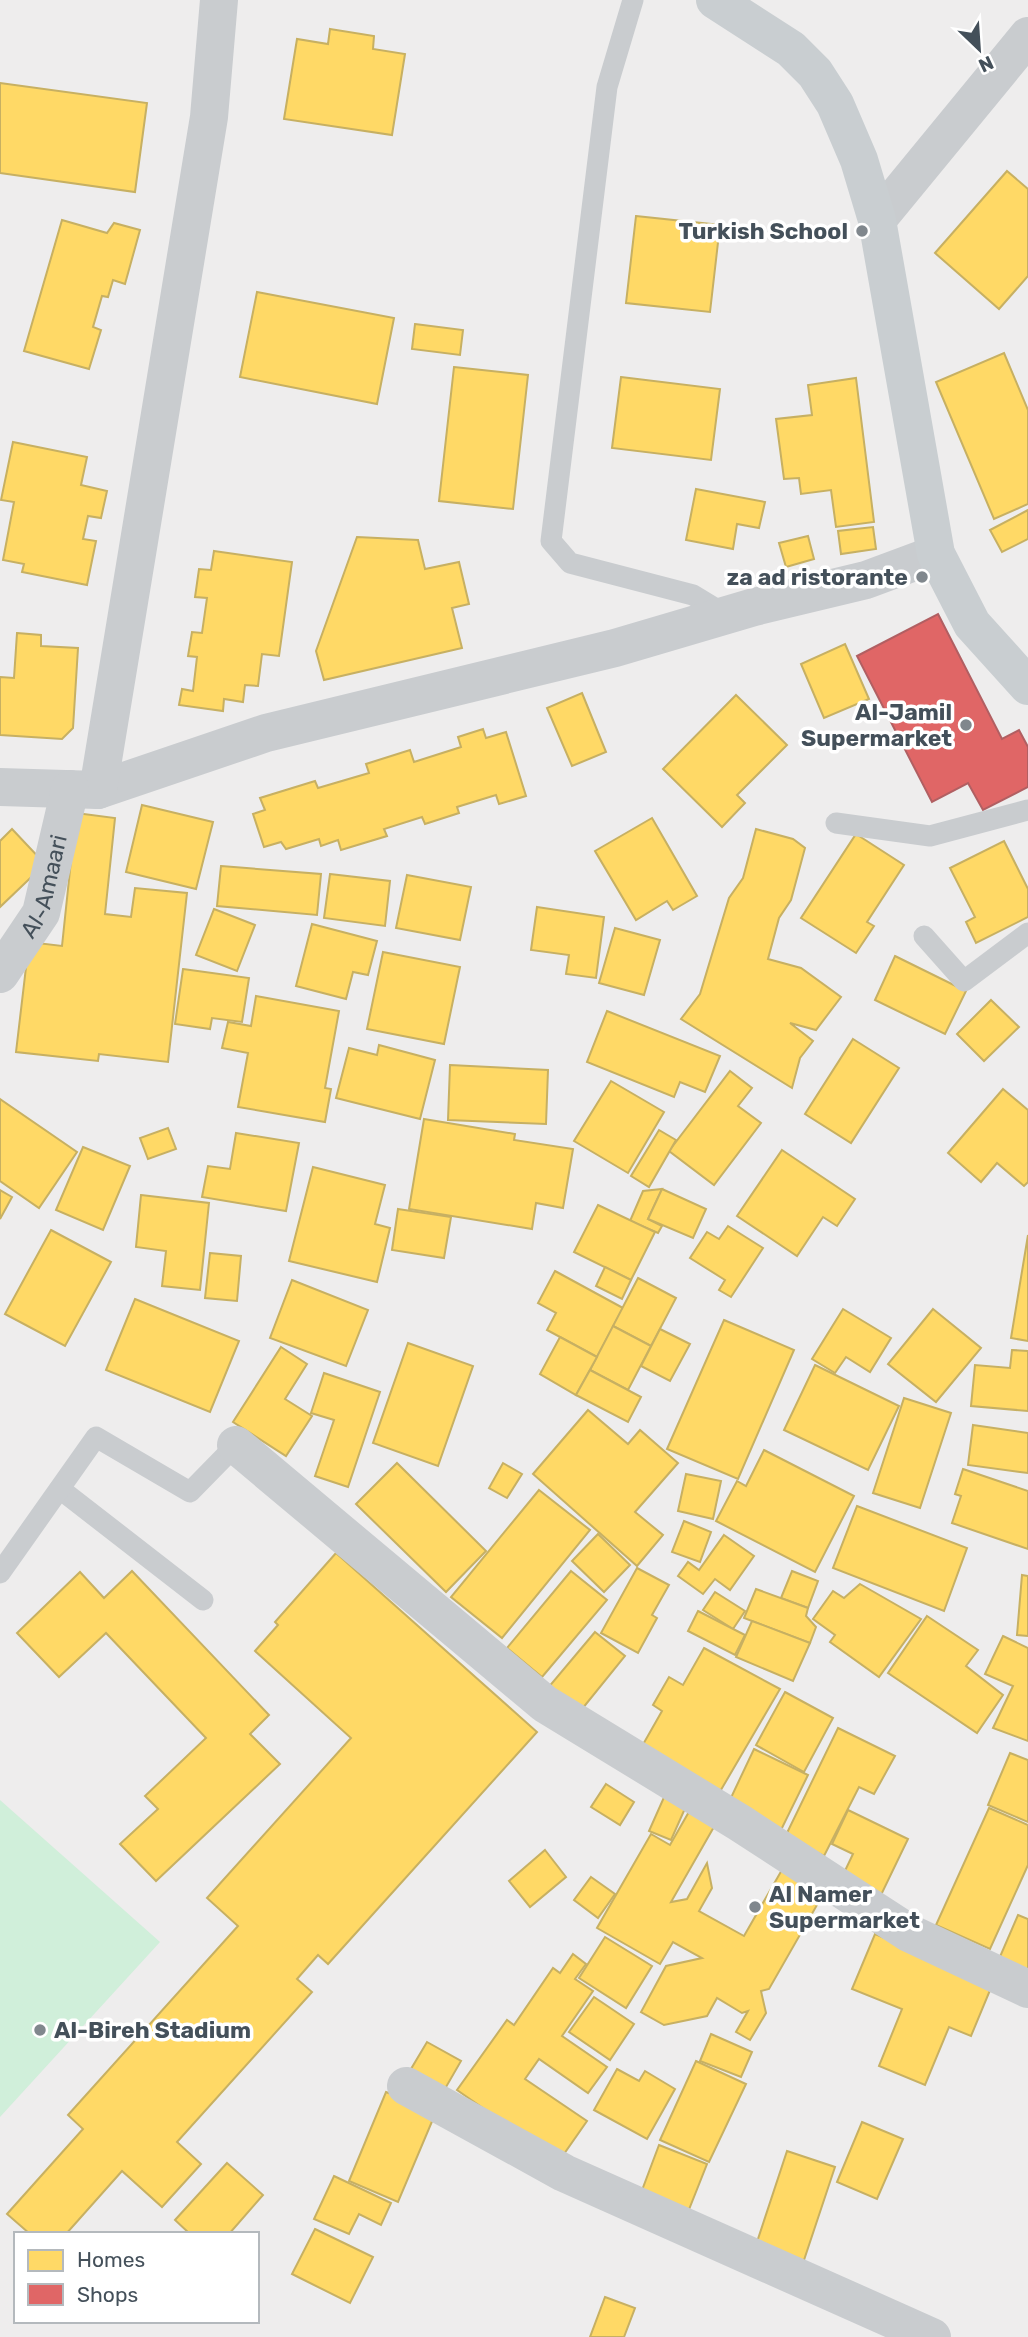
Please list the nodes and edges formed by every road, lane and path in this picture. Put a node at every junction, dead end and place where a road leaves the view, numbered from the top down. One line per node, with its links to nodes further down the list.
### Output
1 (219, 0): 10 (street, Al-Amaari)
2 (633, 0): 7 (lane)
3 (715, 0): 5 (street)
4 (1028, 36): 5 (street)
5 (877, 220): 6 (street)
6 (936, 554): 7 (street); 8 (street)
7 (726, 615): 10 (street)
8 (1026, 687)
9 (0, 787): 10 (street)
10 (84, 790): 15 (street, Al-Amaari)
11 (1028, 810): 12 (lane)
12 (836, 823)
13 (1028, 933): 14 (lane)
14 (924, 936)
15 (0, 974)
16 (236, 1445): 17 (lane); 20 (street)
17 (60, 1489): 18 (lane); 19 (lane)
18 (0, 1573)
19 (203, 1600)
20 (1028, 1989)
21 (406, 2086): 22 (street)
22 (932, 2337)

